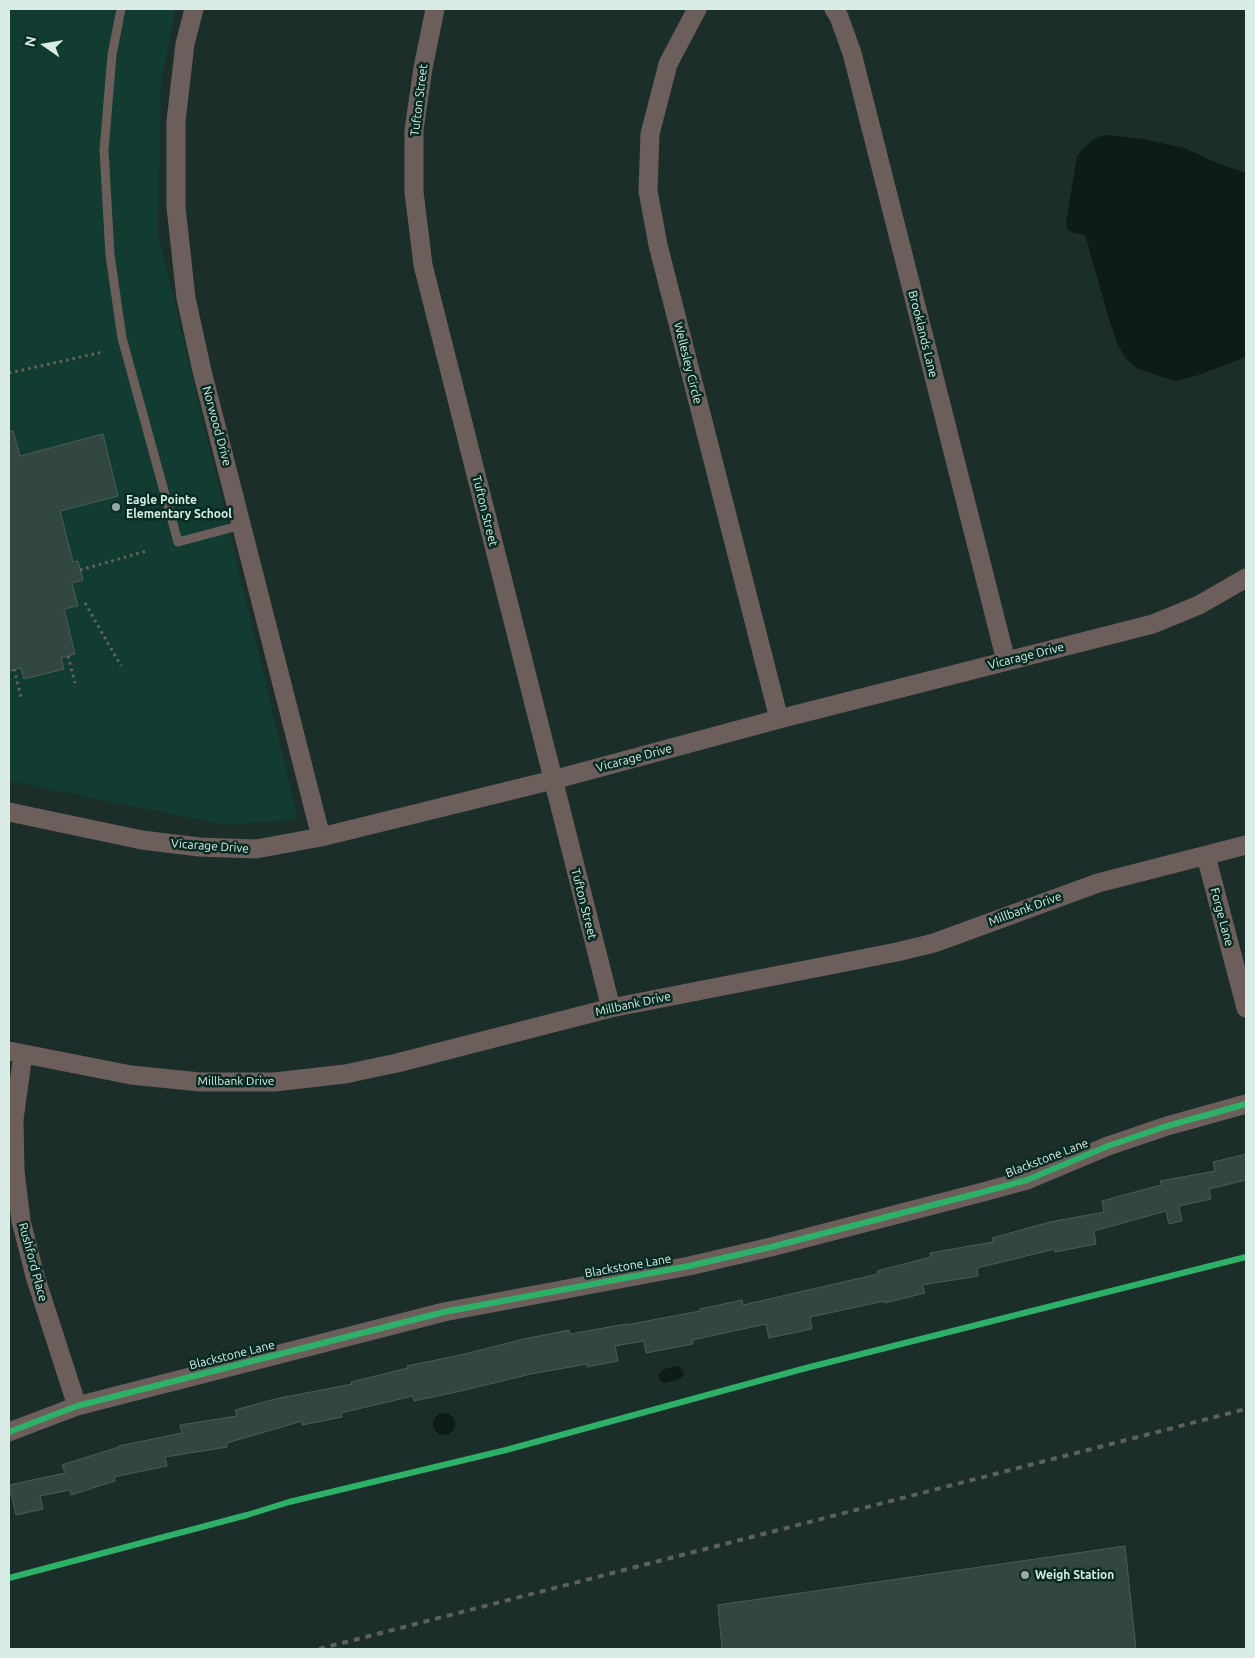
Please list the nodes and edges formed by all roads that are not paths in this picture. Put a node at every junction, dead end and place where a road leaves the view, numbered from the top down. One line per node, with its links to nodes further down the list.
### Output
1 (121, 9): 6 (lane)
2 (194, 9): 6 (street, Norwood Drive)
3 (435, 9): 10 (street, Tufton Street)
4 (697, 9): 9 (street, Wellesley Circle)
5 (834, 9): 8 (street, Brooklands Lane)
6 (243, 525): 12 (street, Norwood Drive)
7 (1246, 578): 8 (street, Vicarage Drive)
8 (1006, 661): 9 (street, Vicarage Drive)
9 (779, 719): 10 (street, Vicarage Drive)
10 (553, 780): 12 (street, Vicarage Drive); 15 (street, Tufton Street)
11 (9, 812): 12 (street, Vicarage Drive)
12 (321, 837)
13 (1246, 845): 14 (street, Millbank Drive)
14 (1206, 856): 15 (street, Millbank Drive); 16 (street, Forge Lane)
15 (611, 1008): 17 (street, Millbank Drive)
16 (1246, 1008)
17 (16, 1053): 19 (street, Rushford Place)
18 (1246, 1104): 19 (street, Blackstone Lane)
19 (77, 1406): 20 (street, Blackstone Lane)
20 (9, 1432)

